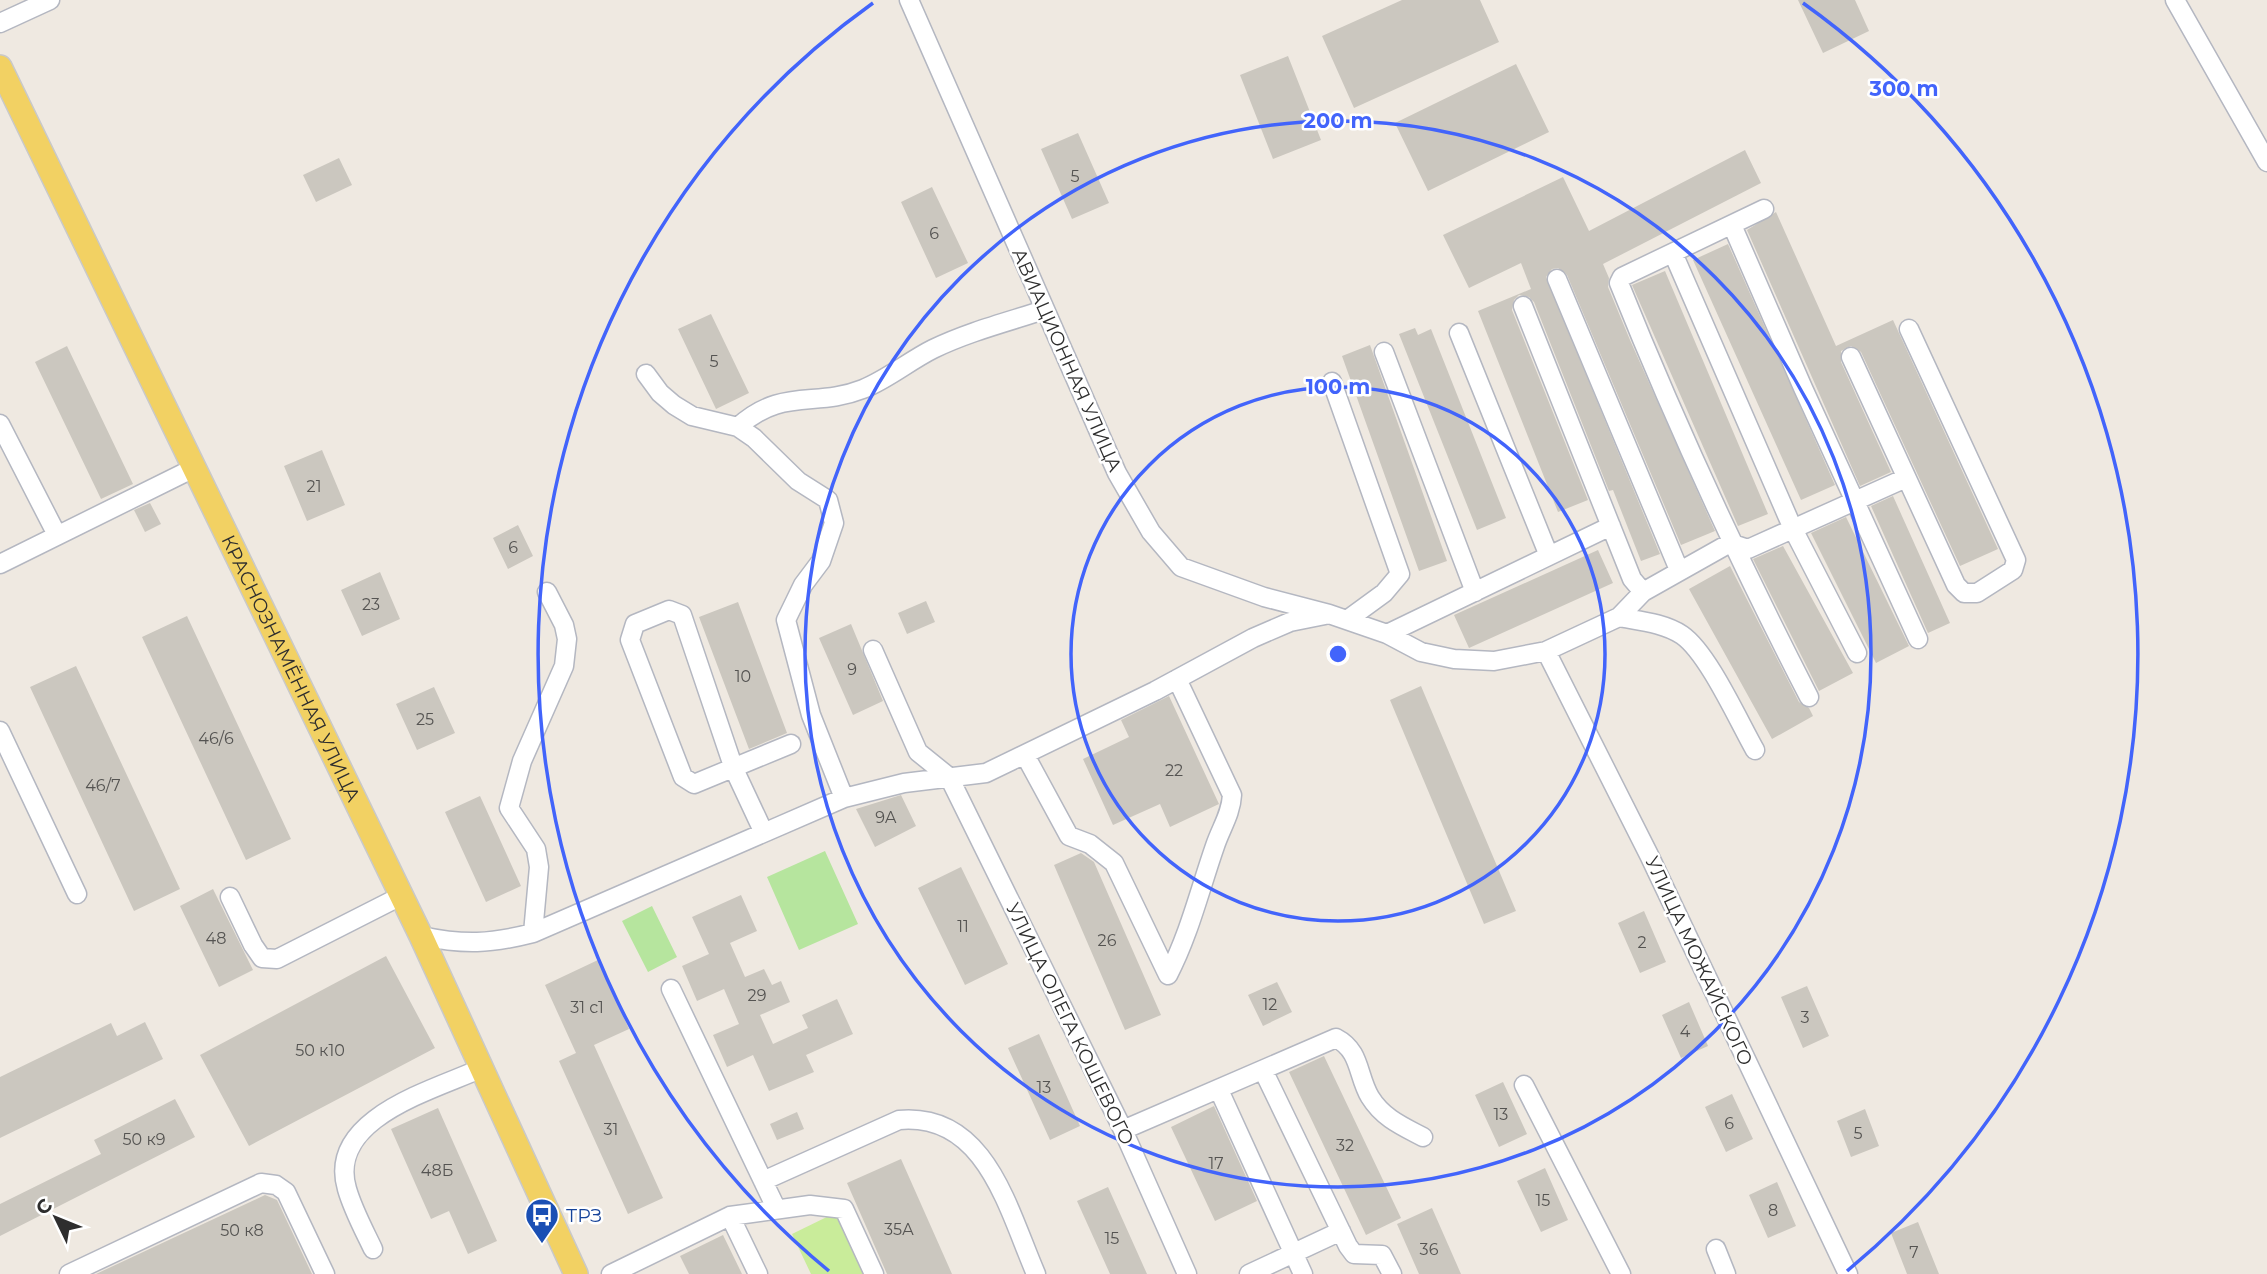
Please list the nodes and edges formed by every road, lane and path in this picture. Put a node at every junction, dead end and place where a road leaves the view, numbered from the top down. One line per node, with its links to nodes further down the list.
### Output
1 (50, 0): 4 (street)
2 (909, 0): 12 (street, АВИАЦИОННАЯ УЛИЦА)
3 (2175, 0): 6 (street)
4 (0, 23)
5 (0, 67): 21 (main road, КРАСНОЗНАМЁННАЯ УЛИЦА)
6 (2267, 162)
7 (1764, 209): 8 (street)
8 (1732, 225): 9 (street); 23 (street)
9 (1674, 253): 25 (street); 27 (street)
10 (1557, 279): 30 (street)
11 (1523, 306): 24 (street)
12 (1044, 310): 20 (street); 34 (street, АВИАЦИОННАЯ УЛИЦА)
13 (1909, 329): 22 (street)
14 (1458, 333): 28 (street)
15 (1384, 352): 32 (street)
16 (1851, 357): 22 (street)
17 (646, 374): 20 (street)
18 (1332, 382): 36 (street)
19 (0, 424): 26 (street)
20 (738, 427): 50 (street)
21 (192, 469): 26 (street); 53 (main road, КРАСНОЗНАМЁННАЯ УЛИЦА)
22 (1906, 478): 23 (street)
23 (1855, 500): 25 (street); 38 (street)
24 (1611, 526): 28 (street); 33 (street)
25 (1793, 529): 27 (street); 41 (street)
26 (57, 535): 29 (street)
27 (1730, 542): 30 (street); 43 (street)
28 (1549, 556): 32 (street)
29 (0, 564)
30 (1679, 570): 33 (street)
31 (547, 592): 55 (street)
32 (1475, 592): 37 (street)
33 (1643, 592): 35 (street)
34 (1329, 614): 36 (street, АВИАЦИОННАЯ УЛИЦА); 42 (street)
35 (1619, 617): 40 (street, АВИАЦИОННАЯ УЛИЦА); 46 (street)
36 (1347, 620): 37 (street, АВИАЦИОННАЯ УЛИЦА)
37 (1387, 634): 40 (street, АВИАЦИОННАЯ УЛИЦА)
38 (1918, 639)
39 (873, 650): 49 (street)
40 (1546, 651): 84 (street, УЛИЦА МОЖАЙСКОГО)
41 (1857, 653)
42 (1177, 679): 47 (street); 47 (street)
43 (1809, 697)
44 (0, 731): 52 (street)
45 (790, 744): 48 (street)
46 (1755, 750)
47 (1026, 755): 49 (street)
48 (734, 769): 48 (street); 51 (street)
49 (949, 777): 50 (street); 62 (street, УЛИЦА ОЛЕГА КОШЕВОГО)
50 (844, 798): 51 (street)
51 (763, 831): 55 (street)
52 (77, 894)
53 (401, 896): 54 (street); 56 (main road, КРАСНОЗНАМЁННАЯ УЛИЦА)
54 (230, 897)
55 (533, 933): 56 (street)
56 (421, 936): 58 (main road, КРАСНОЗНАМЁННАЯ УЛИЦА)
57 (671, 989): 64 (street)
58 (482, 1068): 68 (street); 73 (main road, КРАСНОЗНАМЁННАЯ УЛИЦА)
59 (1263, 1070): 61 (street); 63 (street); 67 (street)
60 (1524, 1085): 82 (street)
61 (1219, 1090): 62 (street); 70 (street)
62 (1123, 1130): 78 (street, УЛИЦА ОЛЕГА КОШЕВОГО)
63 (1423, 1137)
64 (763, 1181): 65 (street); 77 (street)
65 (776, 1208): 66 (street); 76 (street)
66 (730, 1216): 74 (street); 75 (street)
67 (1341, 1231): 70 (street); 81 (street)
68 (373, 1249)
69 (1716, 1249): 83 (street)
70 (1294, 1253): 79 (street); 80 (street)
71 (69, 1274): 72 (street)
72 (325, 1274)
73 (576, 1274)
74 (611, 1274)
75 (758, 1274)
76 (874, 1274)
77 (1036, 1274)
78 (1187, 1274)
79 (1249, 1274)
80 (1303, 1274)
81 (1392, 1274)
82 (1621, 1274)
83 (1726, 1274)
84 (1848, 1274)

